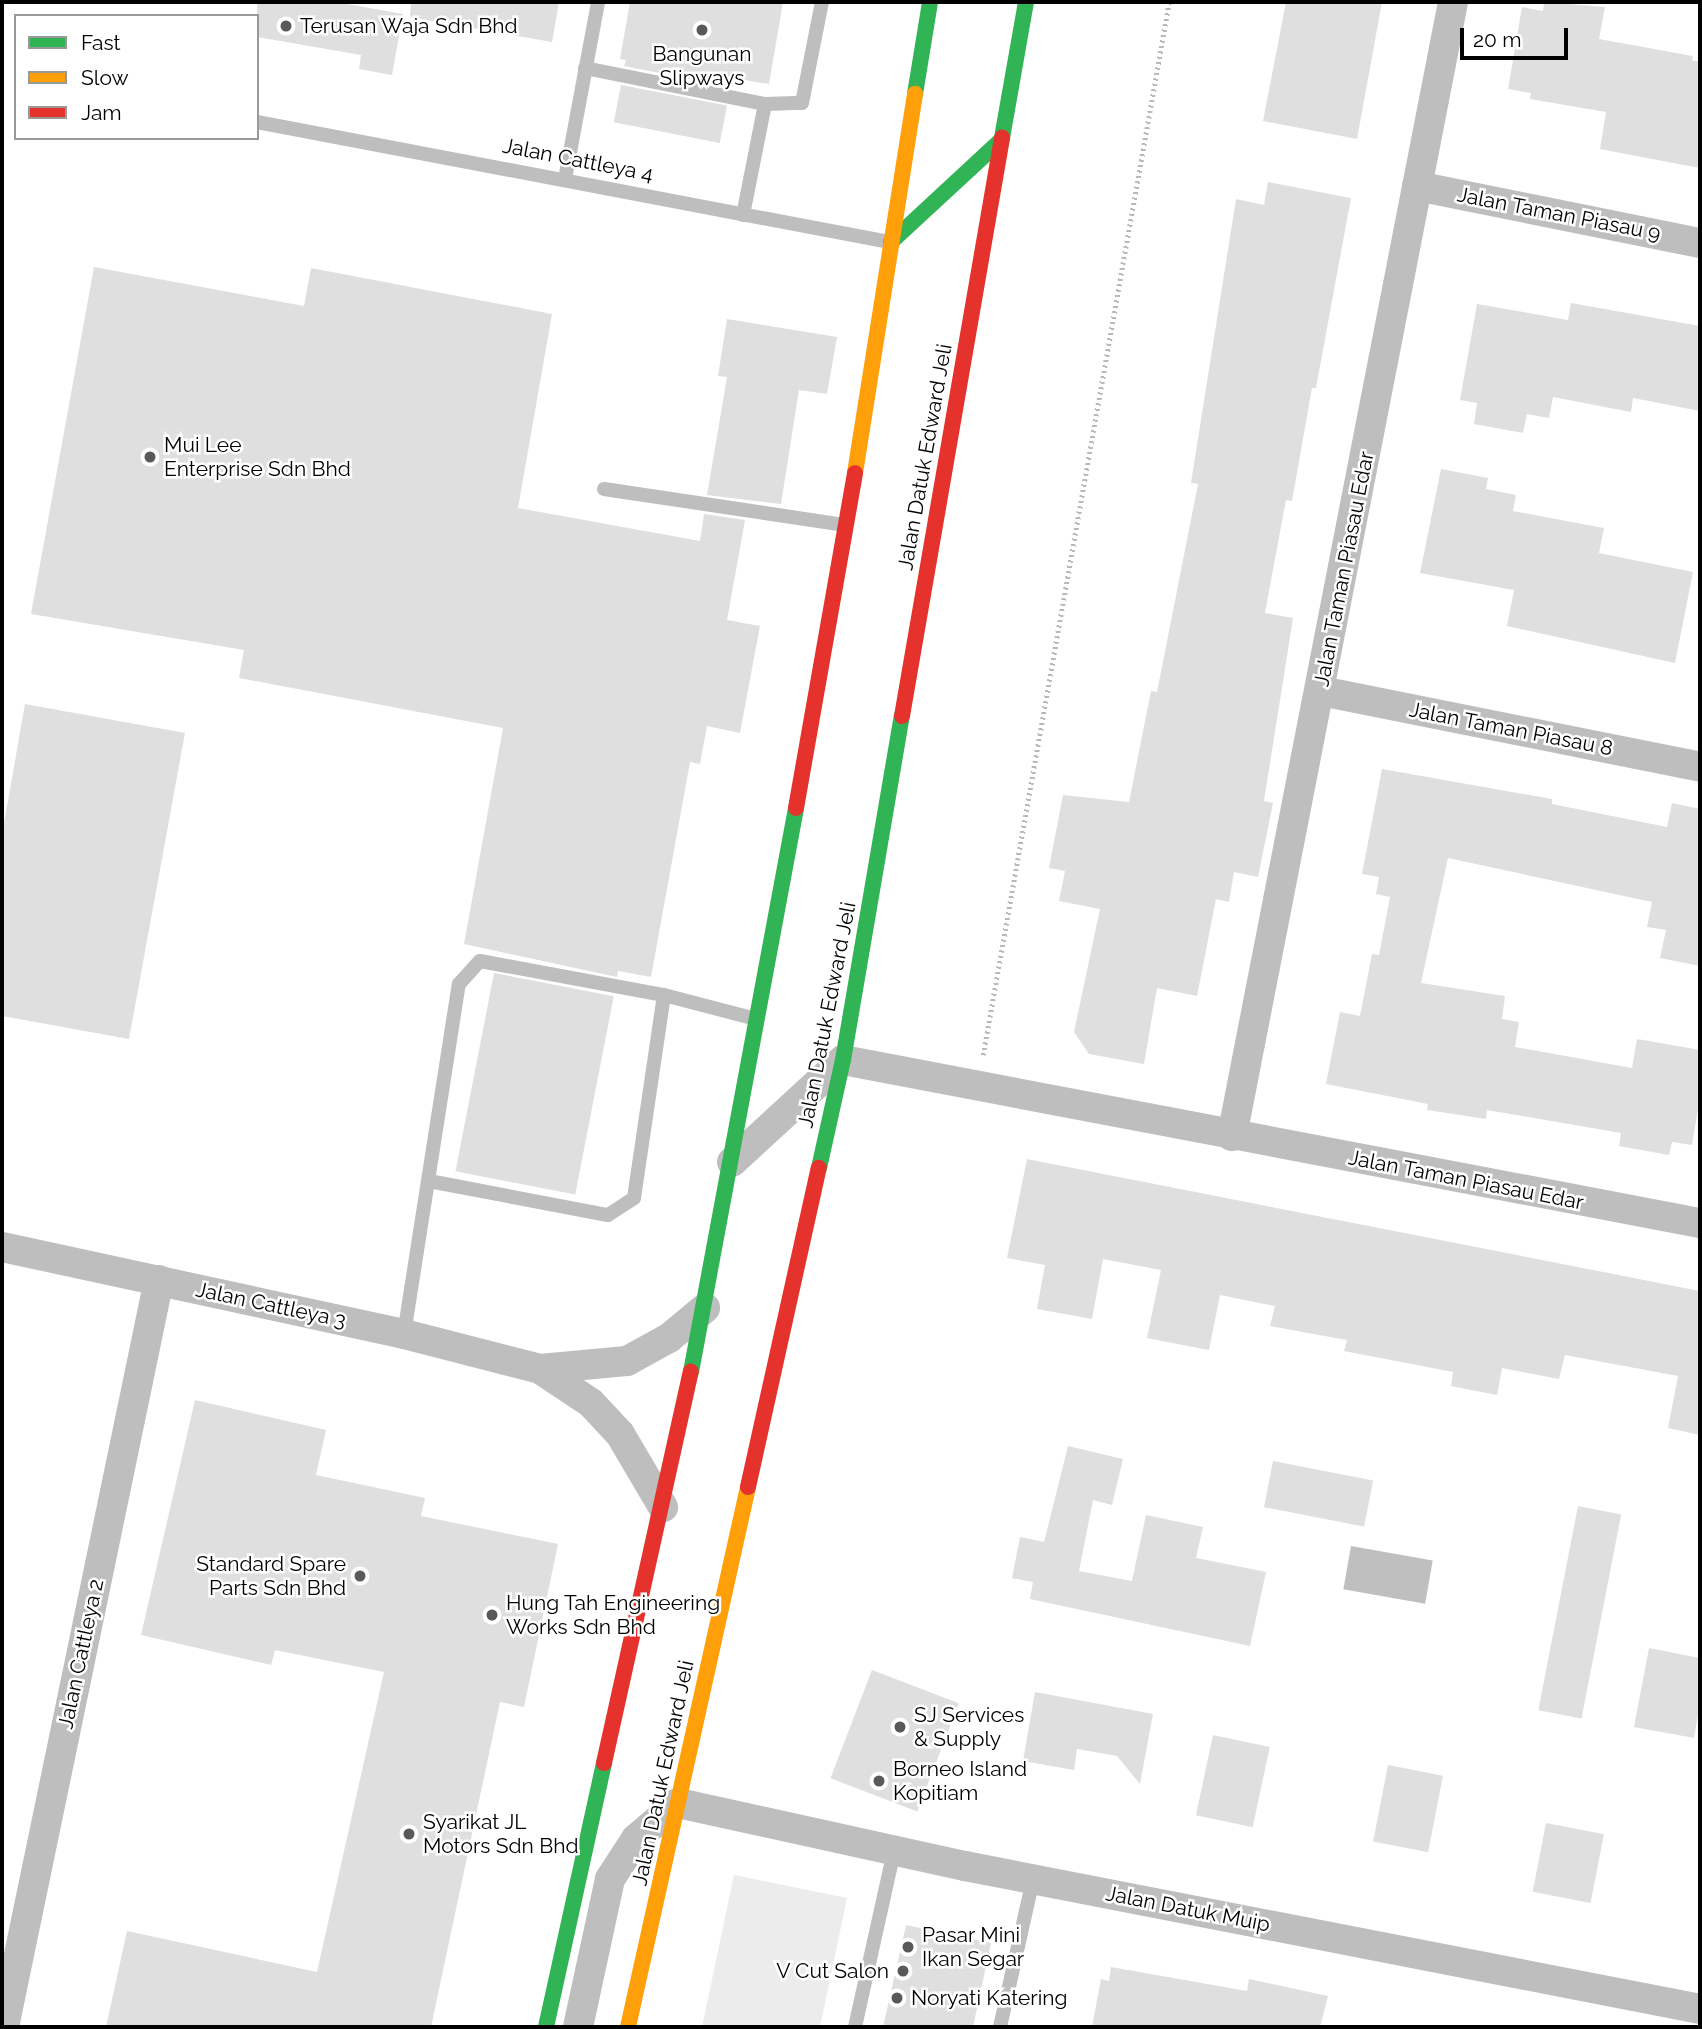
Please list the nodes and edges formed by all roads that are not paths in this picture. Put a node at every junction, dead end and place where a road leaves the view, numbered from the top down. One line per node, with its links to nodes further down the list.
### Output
1 (597, 2): 6 (lane)
2 (822, 2): 7 (lane)
3 (930, 2): 13 (street)
4 (1026, 2): 9 (street, Jalan Datuk Edward Jeli)
5 (1453, 2): 11 (street, Jalan Taman Piasau Edar)
6 (586, 68): 7 (lane); 10 (lane)
7 (765, 104): 12 (lane)
8 (259, 122): 10 (lane, Jalan Cattleya 4)
9 (1001, 140): 13 (street); 21 (street, Jalan Datuk Edward Jeli)
10 (565, 179): 12 (lane, Jalan Cattleya 4)
11 (1418, 186): 14 (street, Jalan Taman Piasau 9); 17 (street, Jalan Taman Piasau Edar)
12 (743, 215): 13 (lane, Jalan Cattleya 4)
13 (891, 242): 16 (street)
14 (1700, 243)
15 (604, 489): 16 (lane)
16 (846, 525): 20 (street)
17 (1321, 691): 18 (street, Jalan Taman Piasau 8); 22 (street, Jalan Taman Piasau Edar)
18 (1700, 767)
19 (664, 995): 20 (lane); 24 (lane); 24 (lane)
20 (759, 1020): 23 (street)
21 (843, 1060): 22 (street, Jalan Taman Piasau Edar); 23 (street); 32 (street, Jalan Datuk Edward Jeli)
22 (1232, 1136): 25 (street, Jalan Taman Piasau Edar)
23 (732, 1162): 28 (street)
24 (429, 1181): 29 (lane)
25 (1700, 1223)
26 (2, 1247): 27 (street, Jalan Cattleya 3)
27 (159, 1280): 29 (street, Jalan Cattleya 3); 36 (street, Jalan Cattleya 2)
28 (705, 1308): 30 (street, Jalan Cattleya 3); 31 (street)
29 (404, 1334): 30 (street, Jalan Cattleya 3)
30 (540, 1369): 31 (street, Jalan Cattleya 3)
31 (663, 1507): 37 (street)
32 (678, 1804): 33 (street, Jalan Datuk Muip); 38 (street); 39 (street, Jalan Datuk Edward Jeli)
33 (894, 1851): 34 (street, Jalan Datuk Muip); 40 (lane)
34 (1033, 1879): 35 (street, Jalan Datuk Muip); 41 (lane)
35 (1700, 2008)
36 (4, 2027)
37 (545, 2027)
38 (578, 2027)
39 (628, 2027)
40 (855, 2027)
41 (1000, 2027)

